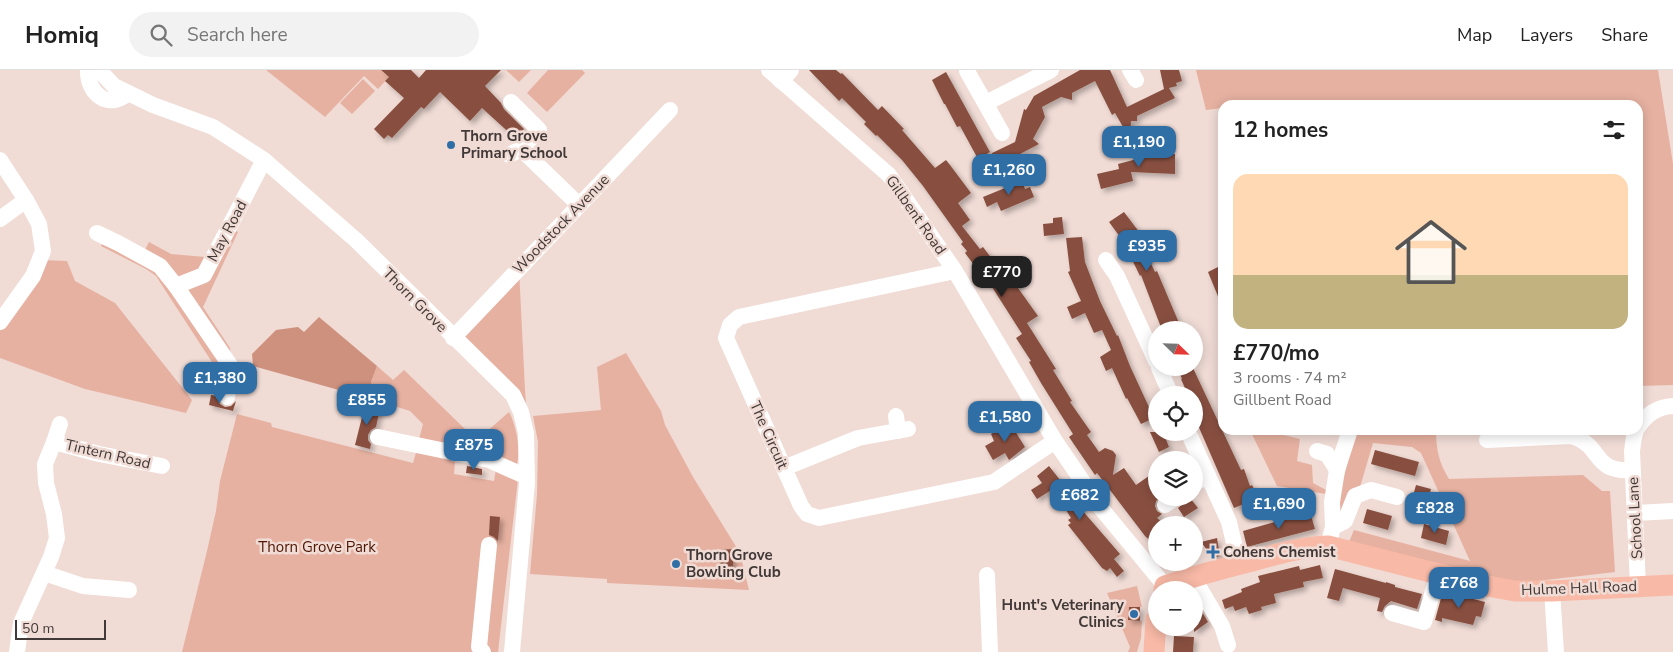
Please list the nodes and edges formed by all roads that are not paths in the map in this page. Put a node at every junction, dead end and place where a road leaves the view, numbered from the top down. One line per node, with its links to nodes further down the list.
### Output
1 (88, 70): 6 (street)
2 (99, 70): 6 (street, Thorn Grove)
3 (1051, 70): 8 (street)
4 (967, 71): 8 (street)
5 (780, 74): 18 (street, Gillbent Road)
6 (128, 93): 12 (street, Thorn Grove)
7 (511, 102): 14 (street)
8 (986, 103): 10 (street)
9 (670, 110): 14 (street, Woodstock Avenue)
10 (1002, 133)
11 (0, 160): 13 (street)
12 (264, 160): 19 (street, May Road); 21 (street, Thorn Grove)
13 (26, 200): 15 (street); 20 (street)
14 (579, 205): 21 (street, Woodstock Avenue)
15 (0, 218)
16 (97, 233): 19 (street)
17 (1106, 260): 22 (street)
18 (955, 272): 32 (street, Gillbent Road); 37 (street, The Circuit)
19 (176, 286): 23 (street)
20 (0, 322)
21 (453, 338): 41 (street, Thorn Grove)
22 (1148, 344)
23 (227, 397)
24 (1673, 406): 25 (street)
25 (1643, 420)
26 (60, 424): 34 (street, Tintern Road)
27 (901, 425): 37 (street)
28 (1348, 435): 38 (street)
29 (1635, 435): 39 (street, School Lane)
30 (378, 437): 41 (street)
31 (1487, 440): 39 (street)
32 (1055, 441): 37 (street, The Circuit); 53 (street, Gillbent Road)
33 (1192, 441): 40 (street)
34 (54, 442): 36 (street, Tintern Road); 49 (street, Tintern Road)
35 (1317, 451): 38 (street)
36 (162, 466)
37 (784, 468)
38 (1337, 470): 46 (street)
39 (1633, 470): 45 (street, School Lane)
40 (1208, 476): 42 (street); 48 (street)
41 (527, 477): 64 (street, Thorn Grove)
42 (1203, 479)
43 (1397, 497): 46 (street)
44 (1673, 511): 45 (street)
45 (1636, 512): 56 (street, School Lane)
46 (1330, 537): 48 (main road, Hulme Hall Road); 50 (main road, Hulme Hall Road)
47 (489, 545): 63 (street)
48 (1240, 564): 52 (main road, Hulme Hall Road)
49 (44, 573): 57 (street); 62 (street, Tintern Road)
50 (1438, 574): 58 (main road, Hulme Hall Road); 59 (street)
51 (987, 575): 65 (street)
52 (1193, 577): 54 (main road, Hulme Hall Road); 61 (street)
53 (1159, 581)
54 (1183, 581)
55 (1673, 585): 56 (main road, Hulme Hall Road)
56 (1638, 587): 58 (main road, Hulme Hall Road)
57 (129, 590)
58 (1552, 591): 67 (street)
59 (1392, 613)
60 (1155, 636): 66 (main road)
61 (1228, 645)
62 (17, 652)
63 (483, 652)
64 (512, 652)
65 (990, 652)
66 (1154, 652)
67 (1556, 652)

